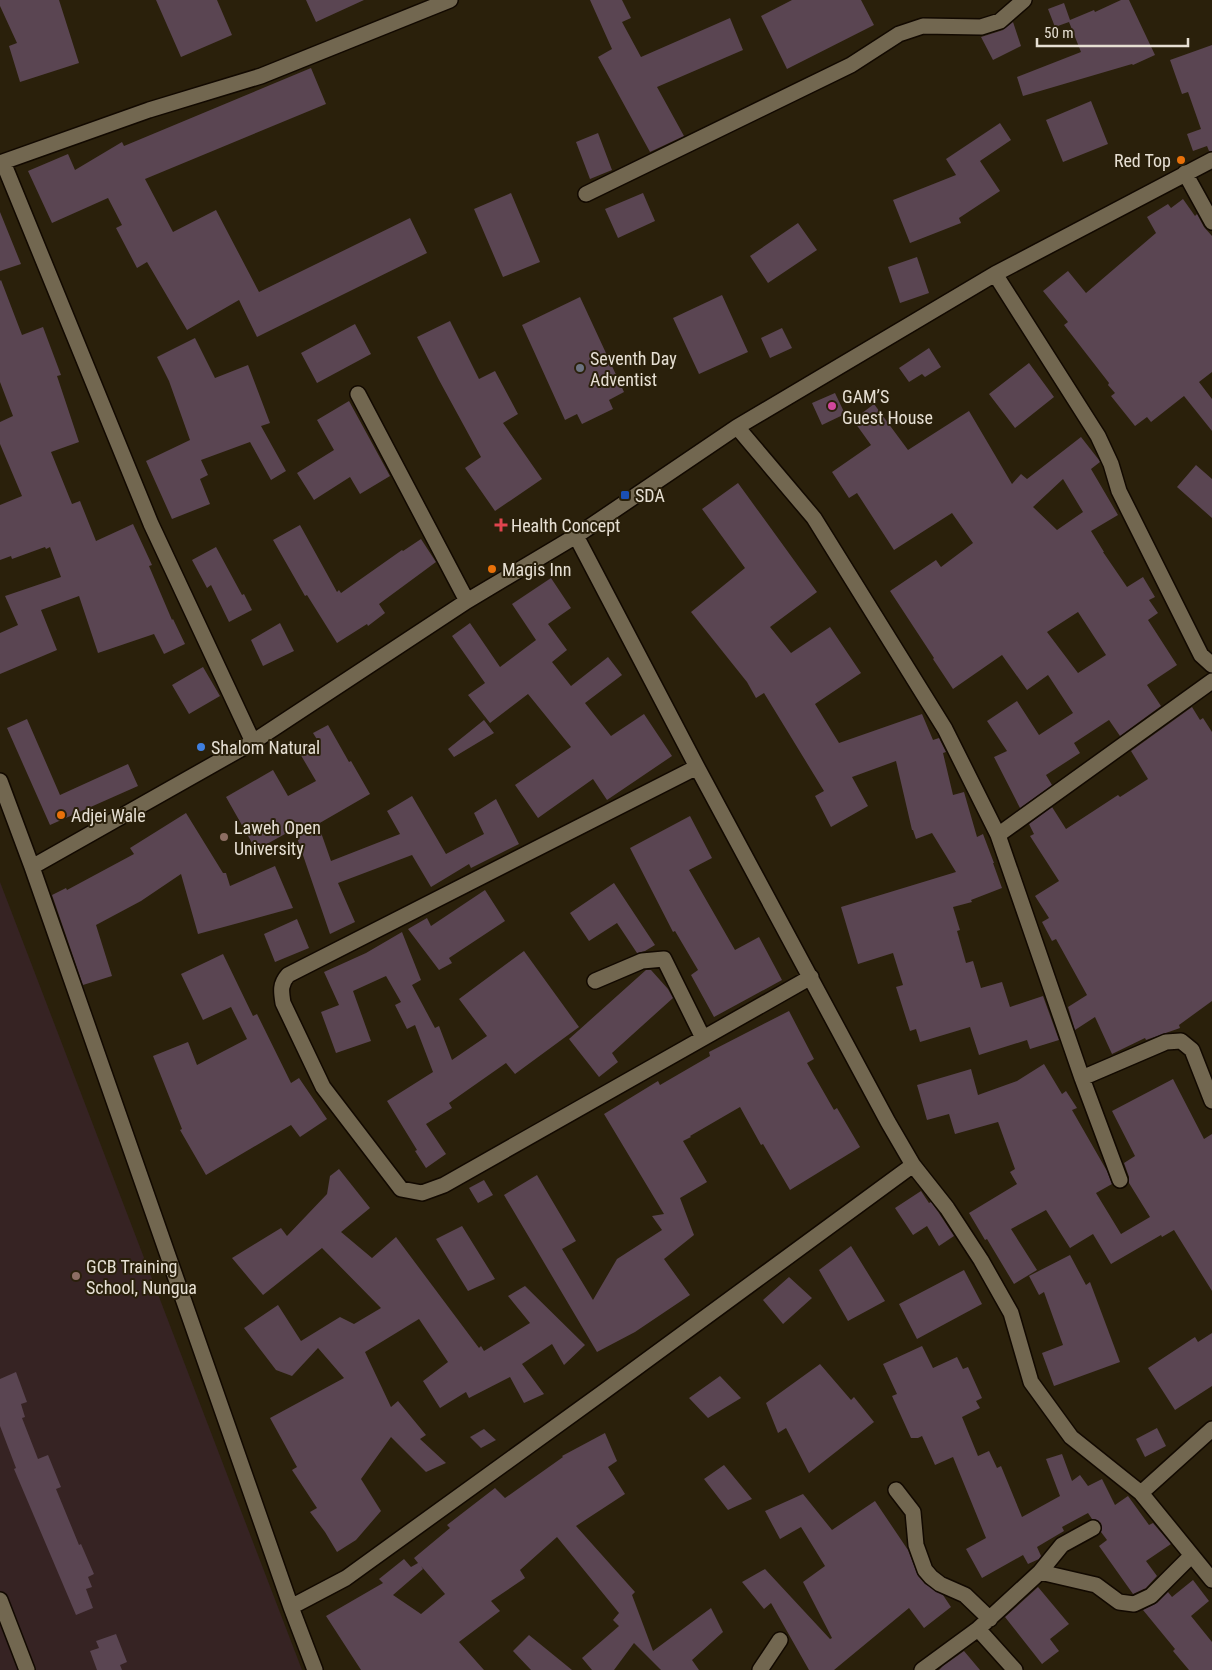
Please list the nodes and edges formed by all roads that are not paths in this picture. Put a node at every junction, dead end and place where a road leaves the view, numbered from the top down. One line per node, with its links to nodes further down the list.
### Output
1 (450, 0): 4 (street)
2 (1024, 0): 6 (street)
3 (1212, 160): 5 (street)
4 (1, 162): 15 (street)
5 (1185, 173): 7 (street); 8 (street)
6 (586, 194)
7 (1212, 222)
8 (995, 274): 10 (street); 13 (street)
9 (358, 394): 12 (street)
10 (737, 428): 11 (street); 18 (street)
11 (576, 536): 12 (street); 16 (street)
12 (467, 601): 15 (street)
13 (1212, 665)
14 (1212, 681): 18 (street)
15 (254, 742): 19 (street)
16 (697, 767): 20 (street); 22 (street)
17 (0, 781): 19 (street)
18 (998, 835): 23 (street)
19 (32, 867): 35 (street)
20 (811, 977): 22 (street); 25 (street)
21 (595, 981): 22 (street)
22 (703, 1038)
23 (1082, 1078): 24 (street); 26 (street)
24 (1212, 1101)
25 (913, 1165): 29 (street); 35 (street)
26 (1120, 1180)
27 (1212, 1430): 29 (street)
28 (896, 1490): 36 (street)
29 (1141, 1493): 31 (street)
30 (1093, 1528): 32 (street)
31 (1191, 1556): 32 (street); 33 (street)
32 (1040, 1572): 36 (street)
33 (1212, 1580)
34 (0, 1600): 39 (street)
35 (291, 1608): 40 (street)
36 (990, 1619): 37 (street)
37 (978, 1630): 42 (street); 43 (street)
38 (780, 1640): 41 (street)
39 (27, 1670)
40 (315, 1670)
41 (760, 1670)
42 (922, 1670)
43 (1015, 1670)

